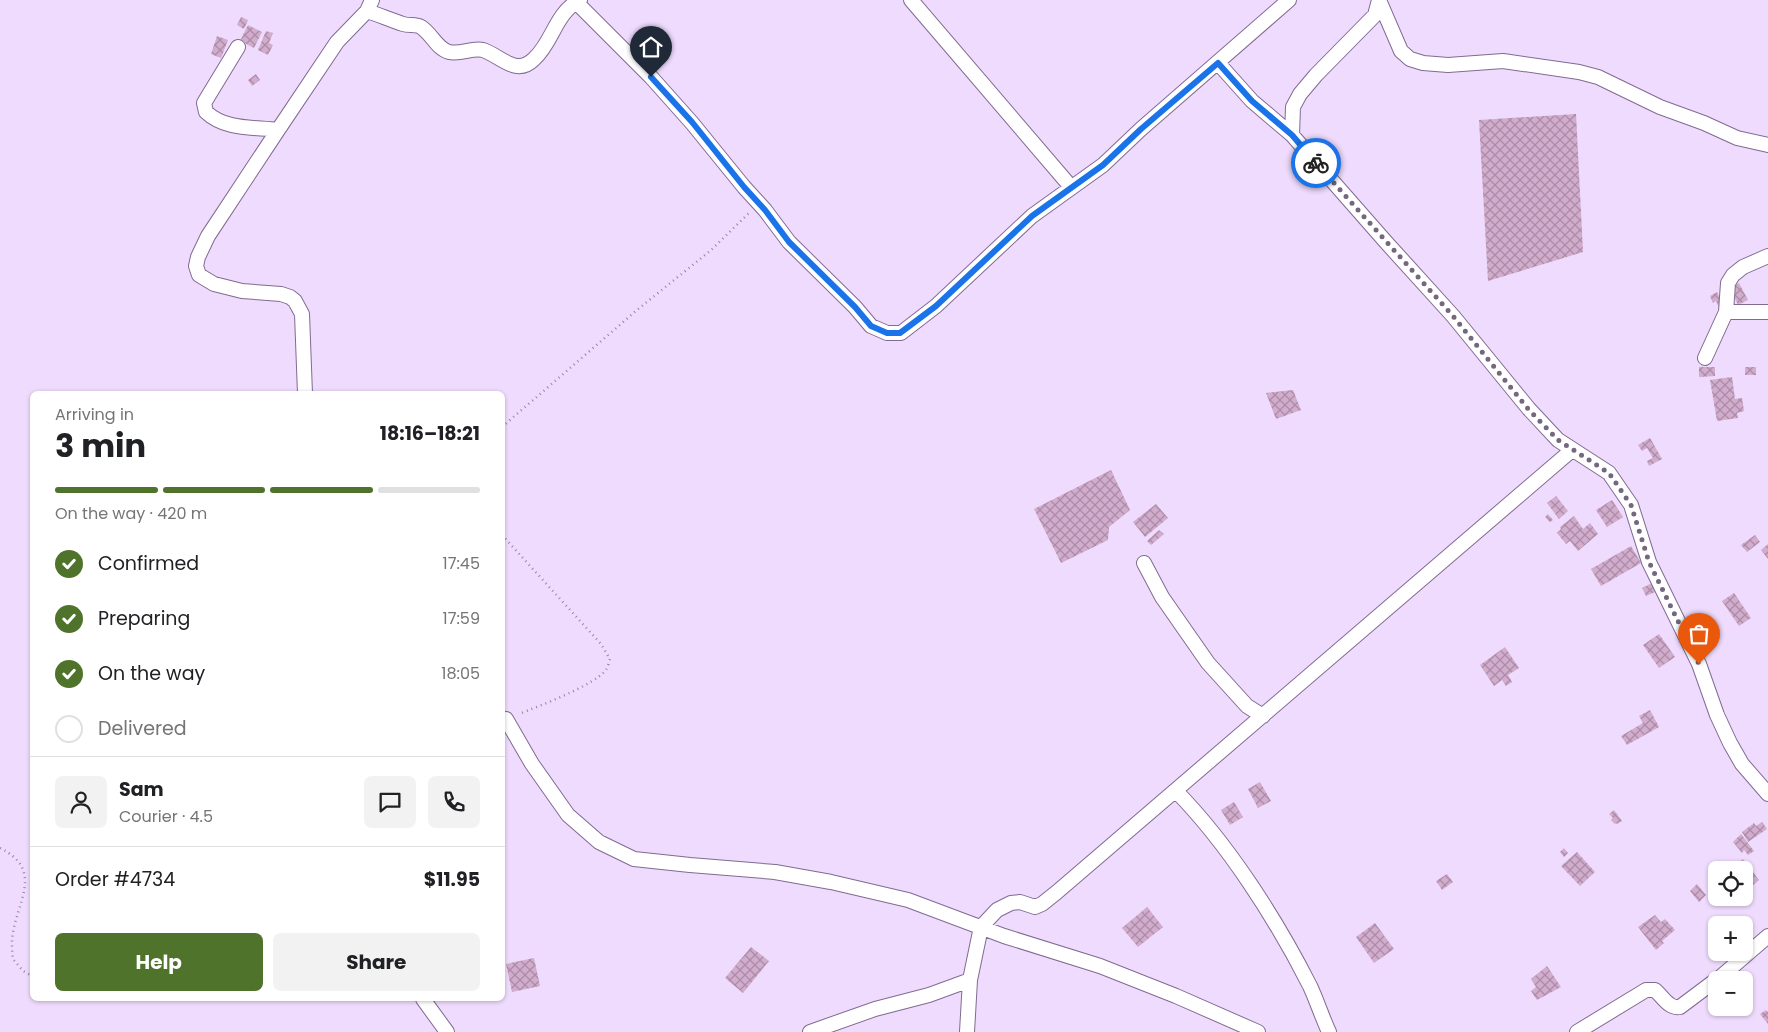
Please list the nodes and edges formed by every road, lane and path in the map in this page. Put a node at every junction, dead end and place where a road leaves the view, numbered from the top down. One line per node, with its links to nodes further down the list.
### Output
1 (911, 0): 11 (street)
2 (1289, 0): 7 (street)
3 (1380, 0): 9 (street); 10 (street)
4 (578, 1): 5 (street); 12 (street)
5 (370, 5): 8 (street)
6 (238, 47): 8 (street)
7 (1218, 63): 9 (street); 11 (street)
8 (278, 130): 17 (street)
9 (1292, 135): 19 (street)
10 (1768, 145)
11 (1072, 187): 12 (street)
12 (765, 210): 18 (path)
13 (1768, 256): 14 (street)
14 (1726, 312): 15 (street); 16 (street)
15 (1768, 312)
16 (1705, 358)
17 (305, 391)
18 (505, 424)
19 (1572, 450): 22 (street); 25 (street)
20 (505, 538): 23 (path)
21 (1144, 562): 22 (street)
22 (1263, 716): 24 (street)
23 (506, 719): 27 (street)
24 (1176, 791): 27 (street); 39 (street)
25 (1768, 794)
26 (0, 848): 30 (path)
27 (981, 927): 31 (street); 38 (street)
28 (1768, 936): 29 (street)
29 (1727, 971)
30 (30, 975)
31 (970, 980): 34 (street); 37 (street)
32 (1708, 986): 40 (street)
33 (424, 1001): 35 (street)
34 (830, 1028): 36 (street)
35 (447, 1032)
36 (810, 1032)
37 (967, 1032)
38 (1258, 1032)
39 (1329, 1032)
40 (1577, 1032)

